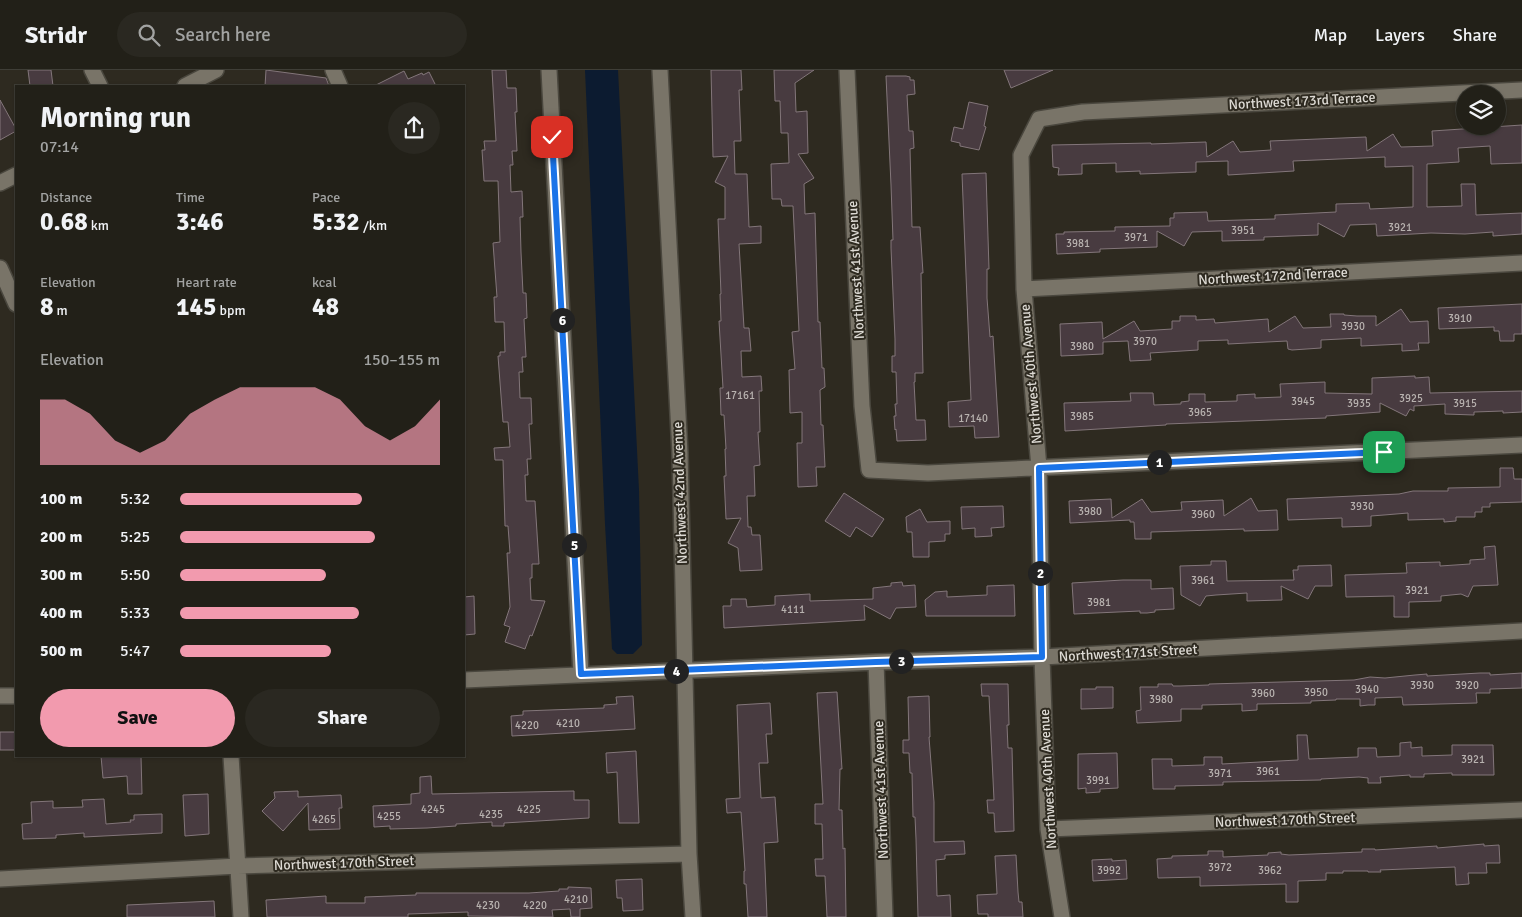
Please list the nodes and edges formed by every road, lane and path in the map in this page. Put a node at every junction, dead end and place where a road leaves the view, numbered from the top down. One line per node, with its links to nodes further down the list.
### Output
1 (92, 70): 7 (street)
2 (216, 70): 8 (street)
3 (333, 70): 9 (street)
4 (549, 70): 24 (street)
5 (660, 70): 23 (street, Northwest 42nd Avenue)
6 (847, 70): 19 (street, Northwest 41st Avenue)
7 (100, 85)
8 (188, 85)
9 (340, 85)
10 (1522, 90): 11 (street, Northwest 173rd Terrace)
11 (1083, 112): 16 (street, Northwest 40th Avenue)
12 (15, 176): 13 (street)
13 (0, 183)
14 (1522, 263): 16 (street, Northwest 172nd Terrace)
15 (0, 268): 17 (street)
16 (1024, 290): 19 (street, Northwest 40th Avenue)
17 (15, 302)
18 (1522, 445): 19 (street)
19 (1039, 468): 21 (street, Northwest 40th Avenue)
20 (1522, 631): 21 (street, Northwest 171st Street)
21 (1042, 657): 22 (street, Northwest 171st Street); 30 (street, Northwest 40th Avenue)
22 (876, 662): 23 (street, Northwest 171st Street); 36 (street, Northwest 41st Avenue)
23 (684, 670): 24 (street, Northwest 171st Street); 31 (street, Northwest 42nd Avenue)
24 (581, 674): 25 (street, Northwest 171st Street)
25 (465, 680)
26 (0, 696): 27 (street)
27 (15, 696)
28 (232, 757): 32 (street)
29 (1522, 810): 30 (street, Northwest 170th Street)
30 (1048, 830): 37 (street, Northwest 40th Avenue)
31 (689, 854): 32 (street, Northwest 170th Street); 35 (street, Northwest 42nd Avenue)
32 (238, 866): 33 (street, Northwest 170th Street); 34 (street)
33 (0, 879)
34 (241, 917)
35 (693, 917)
36 (885, 917)
37 (1062, 917)

